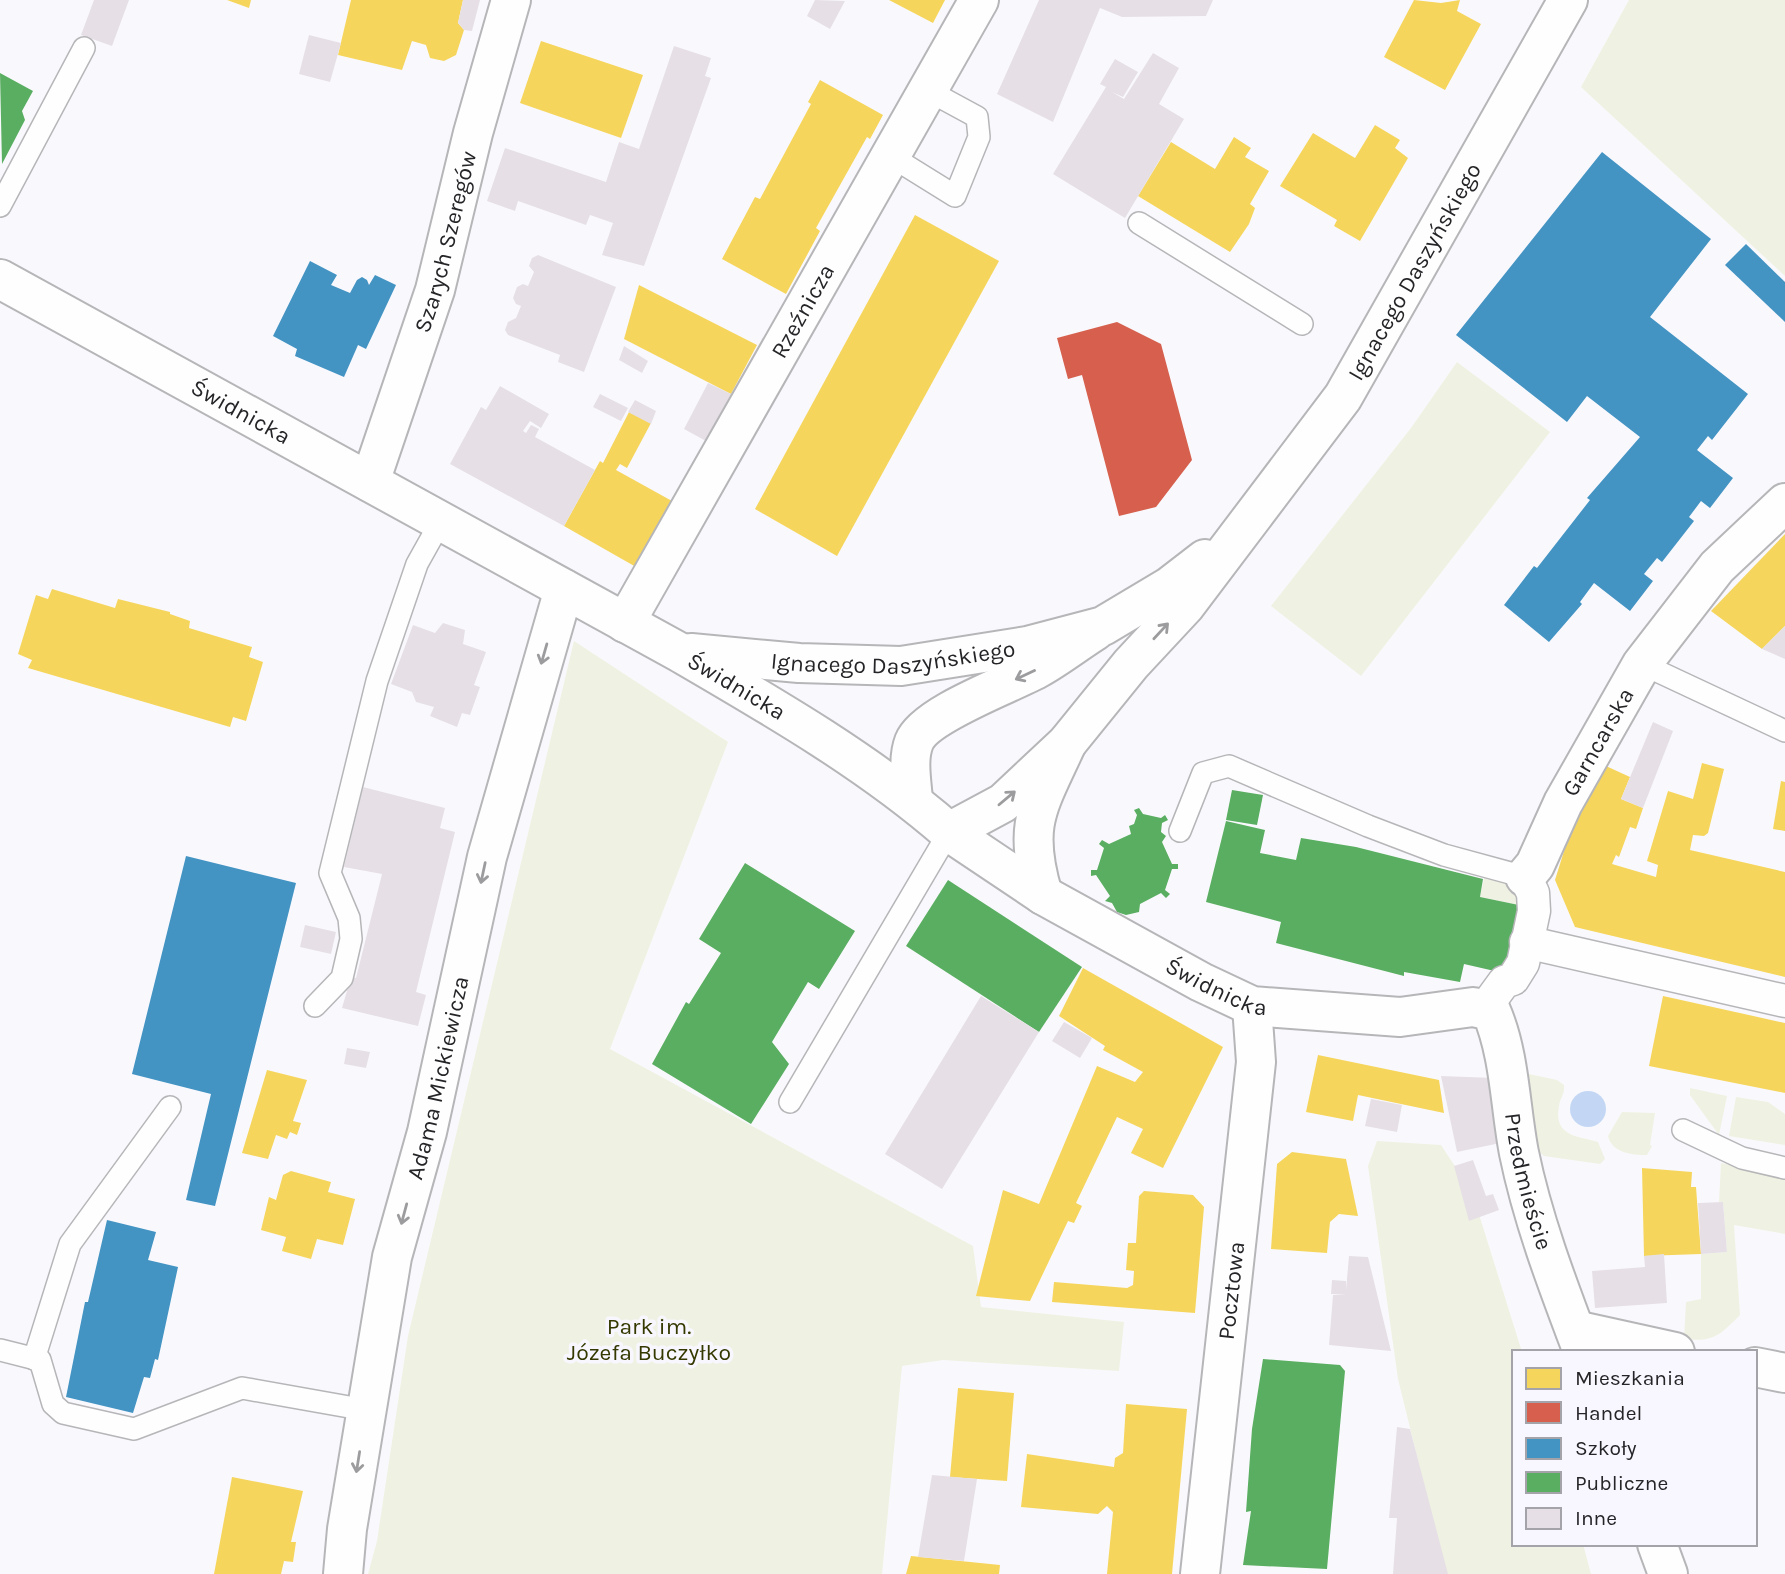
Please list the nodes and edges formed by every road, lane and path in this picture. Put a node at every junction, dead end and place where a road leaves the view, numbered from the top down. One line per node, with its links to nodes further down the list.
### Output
1 (511, 0): 11 (street, Szarych Szeregów)
2 (979, 0): 5 (street, Rzeźnicza)
3 (1568, 0): 14 (street, Ignacego Daszyńskiego)
4 (84, 48): 7 (lane)
5 (929, 91): 6 (street, Rzeźnicza); 6 (lane)
6 (889, 155): 16 (street, Rzeźnicza)
7 (0, 206)
8 (1139, 223): 10 (lane)
9 (0, 279): 11 (street, Świdnicka)
10 (1302, 324)
11 (370, 482): 13 (street, Świdnicka)
12 (1785, 503): 19 (street, Garncarska)
13 (441, 521): 15 (street, Świdnicka); 29 (lane)
14 (1243, 531): 17 (street, Ignacego Daszyńskiego); 21 (street, Ignacego Daszyńskiego, one-way to 14)
15 (564, 589): 16 (street, Świdnicka); 42 (street, Adama Mickiewicza, one-way to 42)
16 (625, 623): 18 (street, Świdnicka)
17 (1103, 626): 18 (street, Ignacego Daszyńskiego); 22 (street, Ignacego Daszyńskiego, one-way to 22)
18 (679, 652): 22 (street, Świdnicka)
19 (1642, 664): 20 (lane); 25 (street, Garncarska)
20 (1785, 731)
21 (1067, 743): 24 (street, Ignacego Daszyńskiego, one-way to 21); 26 (street, Ignacego Daszyńskiego)
22 (913, 801): 24 (street, Świdnicka)
23 (1180, 831): 25 (lane)
24 (949, 832): 26 (street, Świdnicka); 32 (lane)
25 (1525, 877): 27 (street)
26 (1043, 895): 30 (street, Świdnicka)
27 (1527, 942): 28 (street); 31 (street)
28 (1785, 1001)
29 (315, 1006)
30 (1252, 1006): 31 (street, Świdnicka); 45 (street, Pocztowa)
31 (1485, 1008): 36 (street, Przedmieście)
32 (790, 1102)
33 (170, 1107): 39 (lane)
34 (1684, 1130): 35 (lane)
35 (1785, 1168)
36 (1579, 1341): 38 (street)
37 (0, 1350): 39 (lane)
38 (1658, 1350)
39 (34, 1359): 42 (lane)
40 (1757, 1367): 41 (street)
41 (1785, 1373)
42 (366, 1410): 44 (street, Adama Mickiewicza, one-way to 44)
43 (1658, 1546): 46 (street)
44 (343, 1574)
45 (1200, 1574)
46 (1668, 1574)

